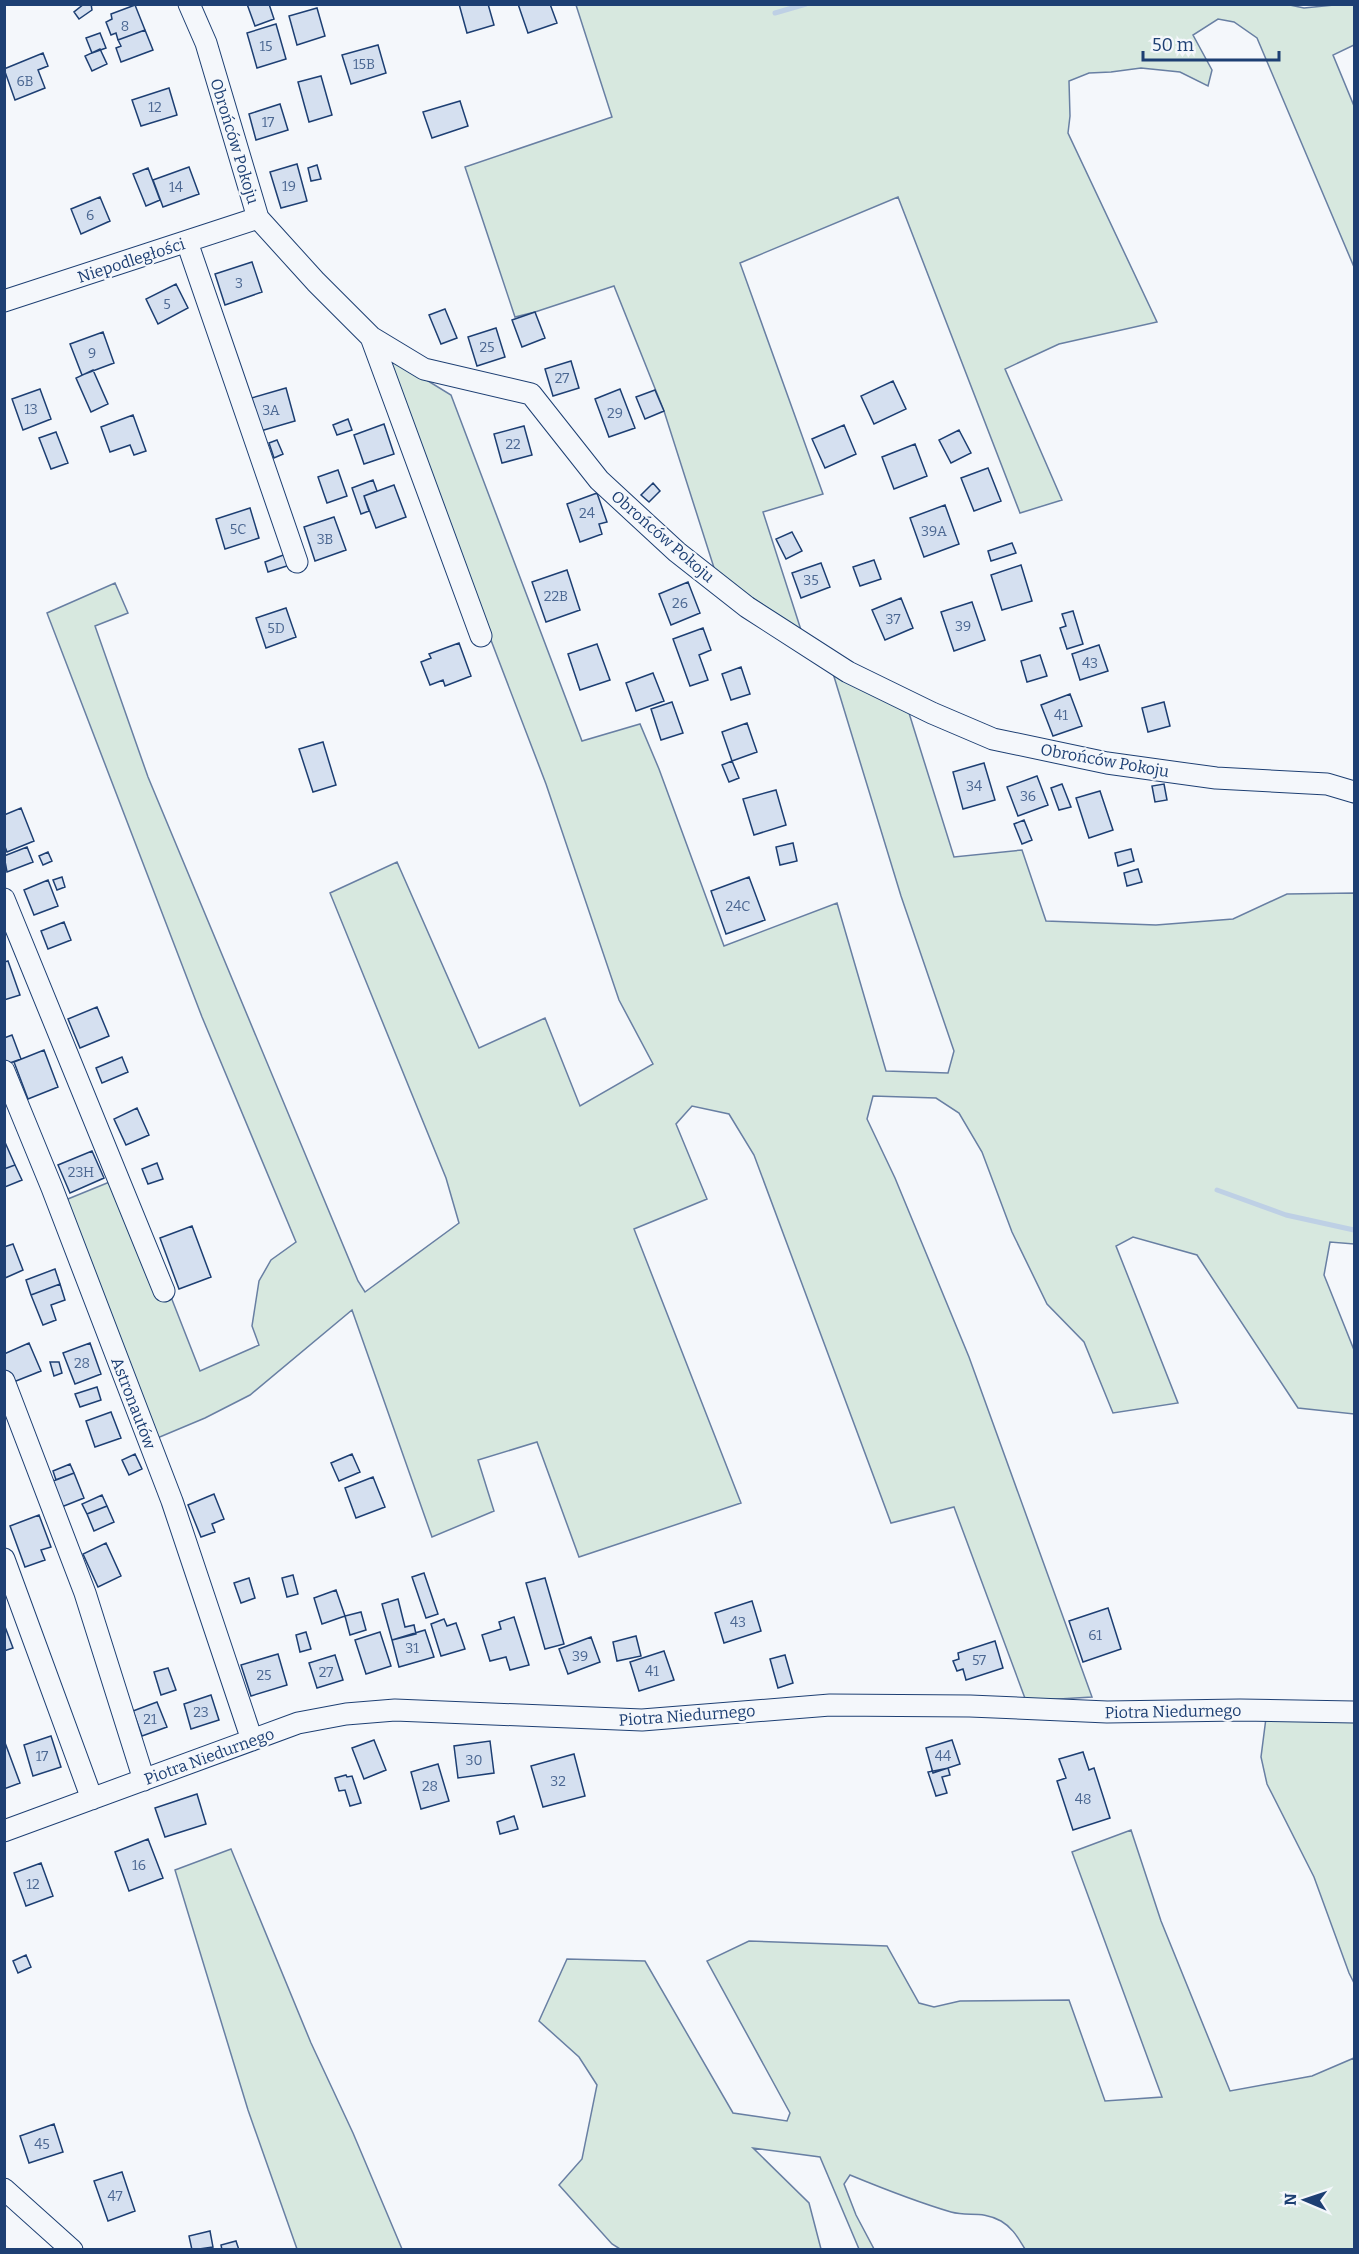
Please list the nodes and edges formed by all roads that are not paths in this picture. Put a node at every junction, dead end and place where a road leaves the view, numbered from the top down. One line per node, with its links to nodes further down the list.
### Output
1 (189, 4): 2 (street, Obrońców Pokoju)
2 (258, 218): 3 (street, Niepodległości); 5 (street, Obrońców Pokoju)
3 (187, 242): 4 (street, Niepodległości); 6 (street)
4 (4, 301)
5 (371, 337): 7 (street); 8 (street, Obrońców Pokoju)
6 (297, 562)
7 (481, 636)
8 (1354, 792)
9 (4, 899): 11 (street)
10 (4, 1071): 15 (street, Astronautów)
11 (164, 1291)
12 (4, 1381): 16 (street)
13 (4, 1559): 17 (street)
14 (1354, 1712): 15 (street, Piotra Niedurnego)
15 (252, 1740): 16 (street, Piotra Niedurnego)
16 (144, 1780): 17 (street, Piotra Niedurnego)
17 (92, 1799): 18 (street, Piotra Niedurnego)
18 (4, 1831)
19 (4, 2189): 20 (street)
20 (72, 2250)

